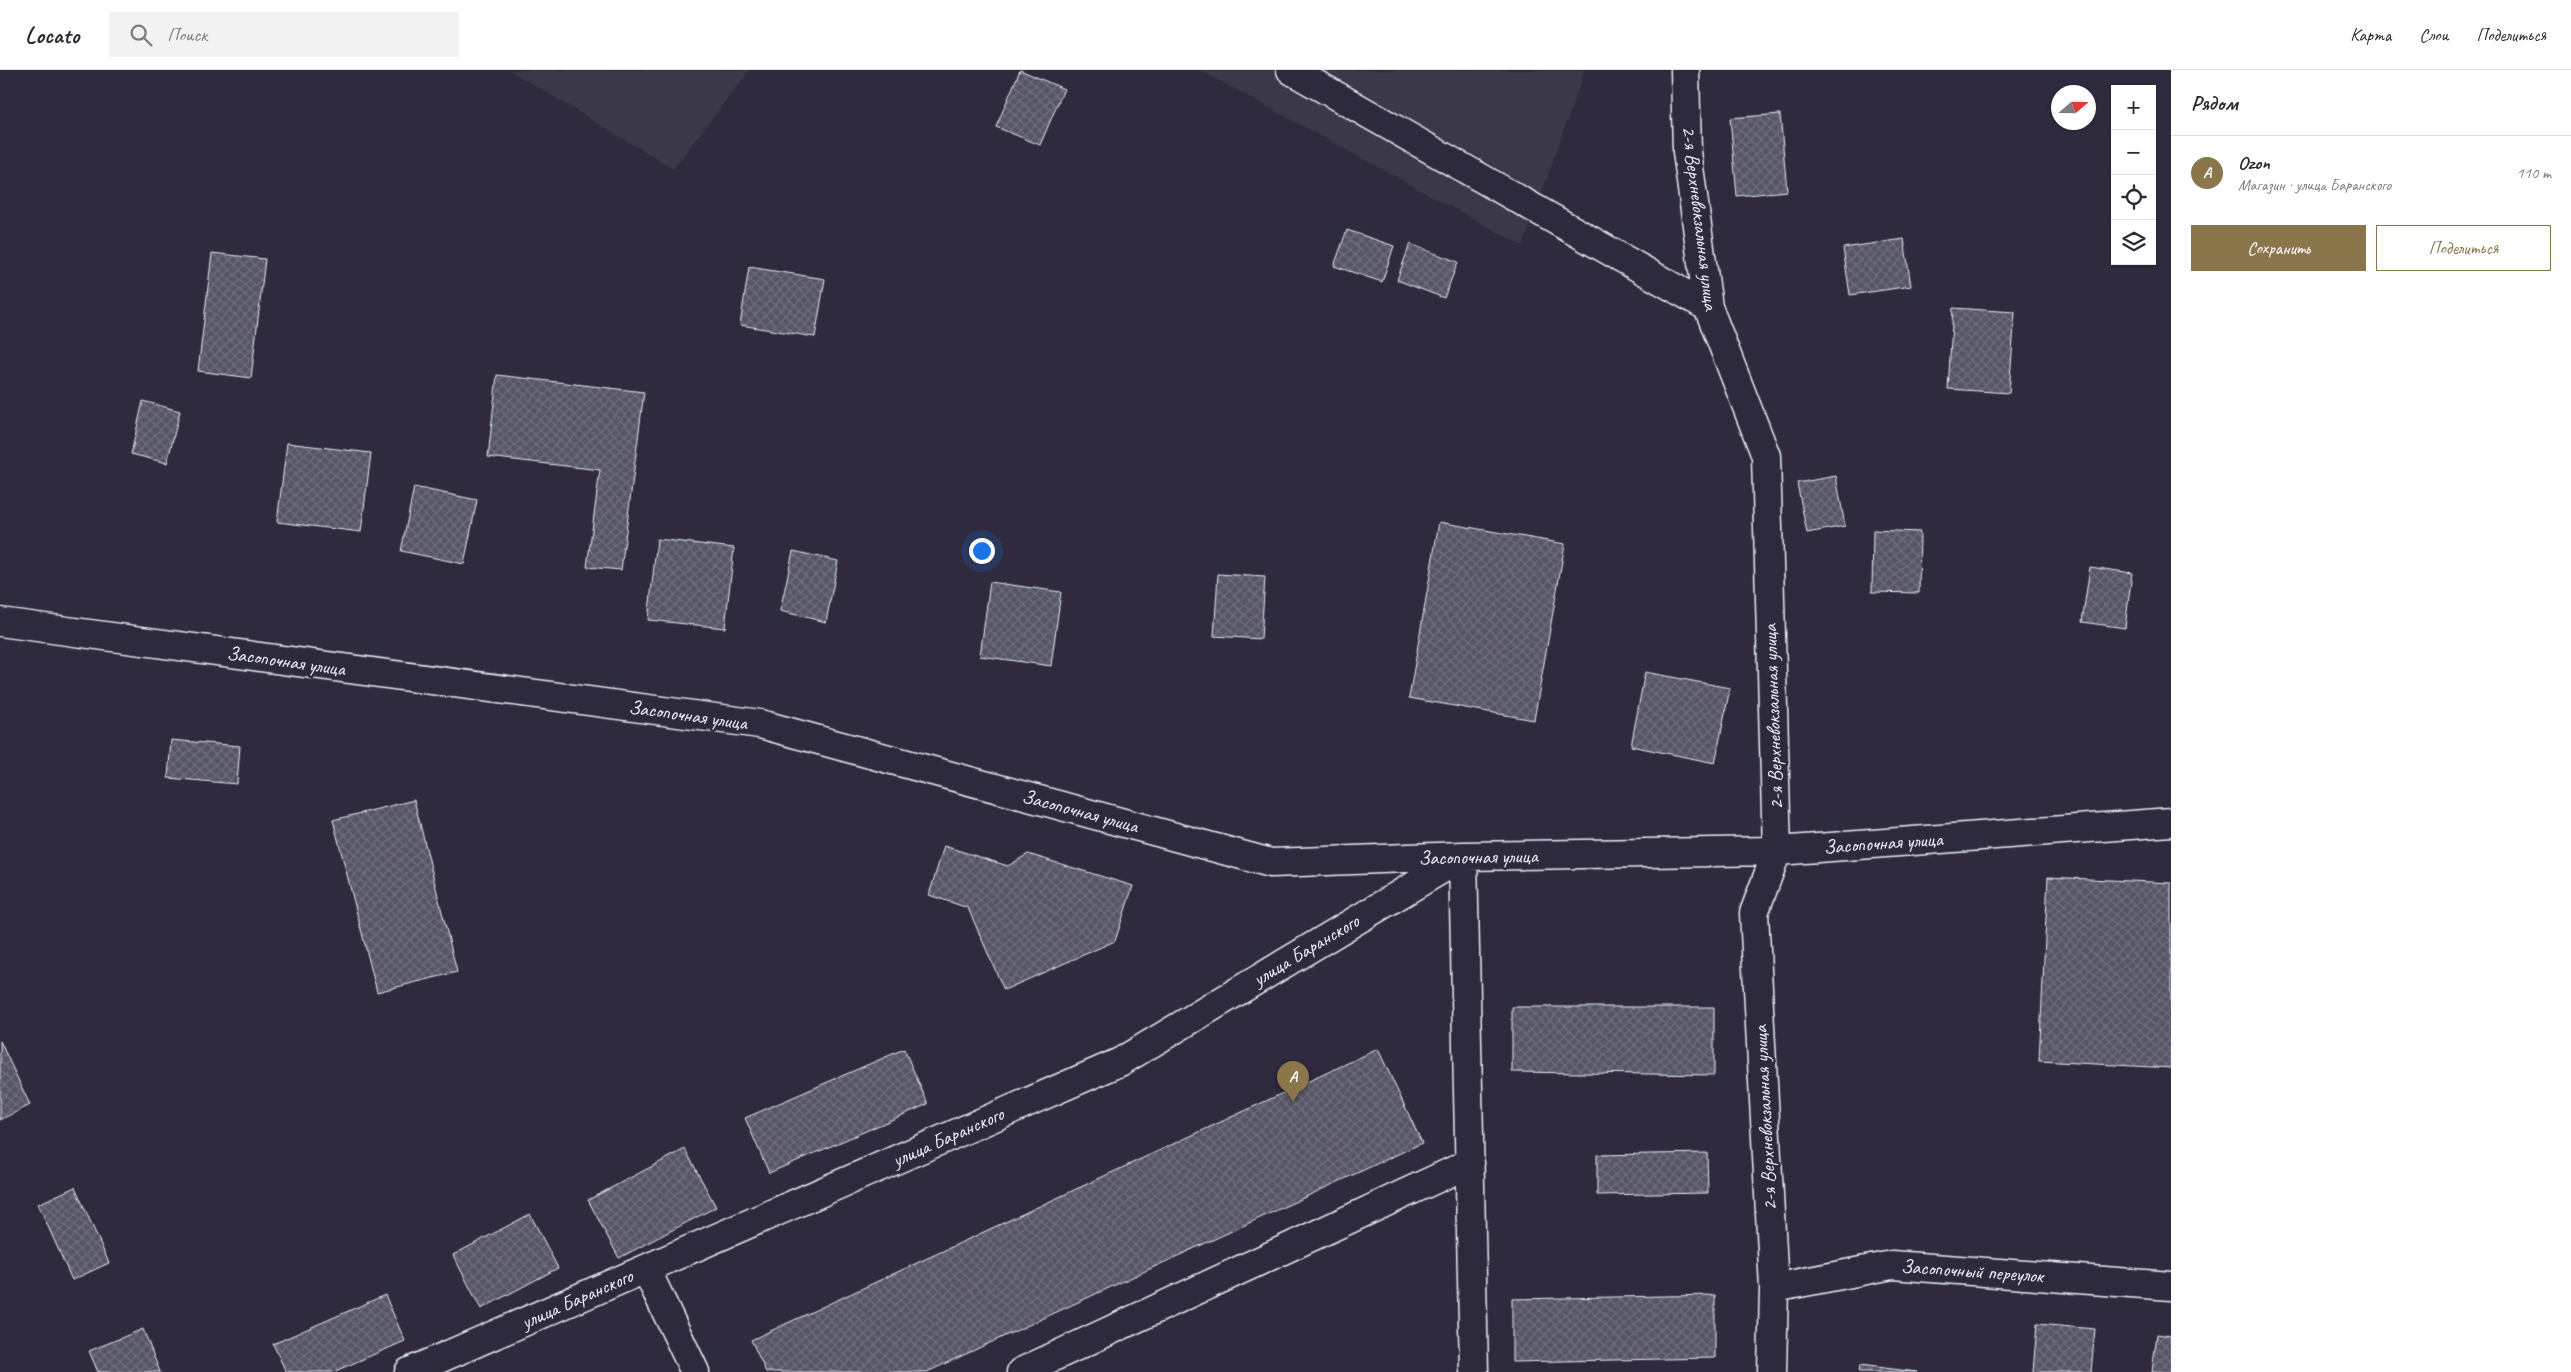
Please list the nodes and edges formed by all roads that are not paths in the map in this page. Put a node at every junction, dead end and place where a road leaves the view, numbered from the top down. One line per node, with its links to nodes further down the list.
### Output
1 (1291, 70): 3 (street)
2 (1685, 70): 3 (street, 2-я Верхневокзальная улица)
3 (1708, 307): 6 (street, 2-я Верхневокзальная улица)
4 (0, 622): 7 (street, Засопочная улица)
5 (2171, 822): 6 (street, Засопочная улица)
6 (1777, 851): 7 (street, Засопочная улица); 11 (street, 2-я Верхневокзальная улица)
7 (1463, 856): 8 (street); 9 (street, улица Баранского)
8 (1470, 1163): 12 (street); 15 (street)
9 (646, 1268): 13 (street, улица Баранского); 14 (street)
10 (2171, 1286): 11 (street, Засопочный переулок)
11 (1774, 1288): 16 (street, 2-я Верхневокзальная улица)
12 (1472, 1371)
13 (409, 1372)
14 (695, 1372)
15 (1021, 1372)
16 (1772, 1372)

